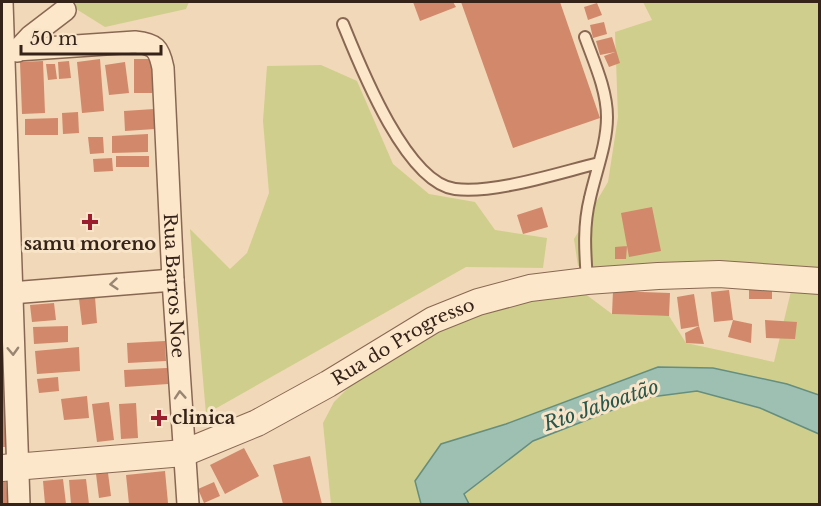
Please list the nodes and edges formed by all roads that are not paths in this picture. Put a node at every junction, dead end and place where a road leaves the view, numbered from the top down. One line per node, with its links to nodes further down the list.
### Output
1 (2, 2): 5 (street)
2 (65, 10): 5 (street)
3 (343, 24): 6 (lane)
4 (585, 37): 6 (lane)
5 (7, 51): 7 (street, Rua Barros Noe); 10 (street)
6 (599, 164): 8 (lane)
7 (173, 280): 10 (street, one-way to 10); 11 (street, Rua Barros Noe, one-way to 7)
8 (587, 280): 9 (street, Rua do Progresso); 11 (street, Rua do Progresso)
9 (819, 281)
10 (11, 293): 12 (street, one-way to 12)
11 (184, 453): 12 (street, Rua do Progresso); 14 (street, Rua Barros Noe)
12 (9, 468): 13 (street)
13 (19, 504)
14 (188, 504)

